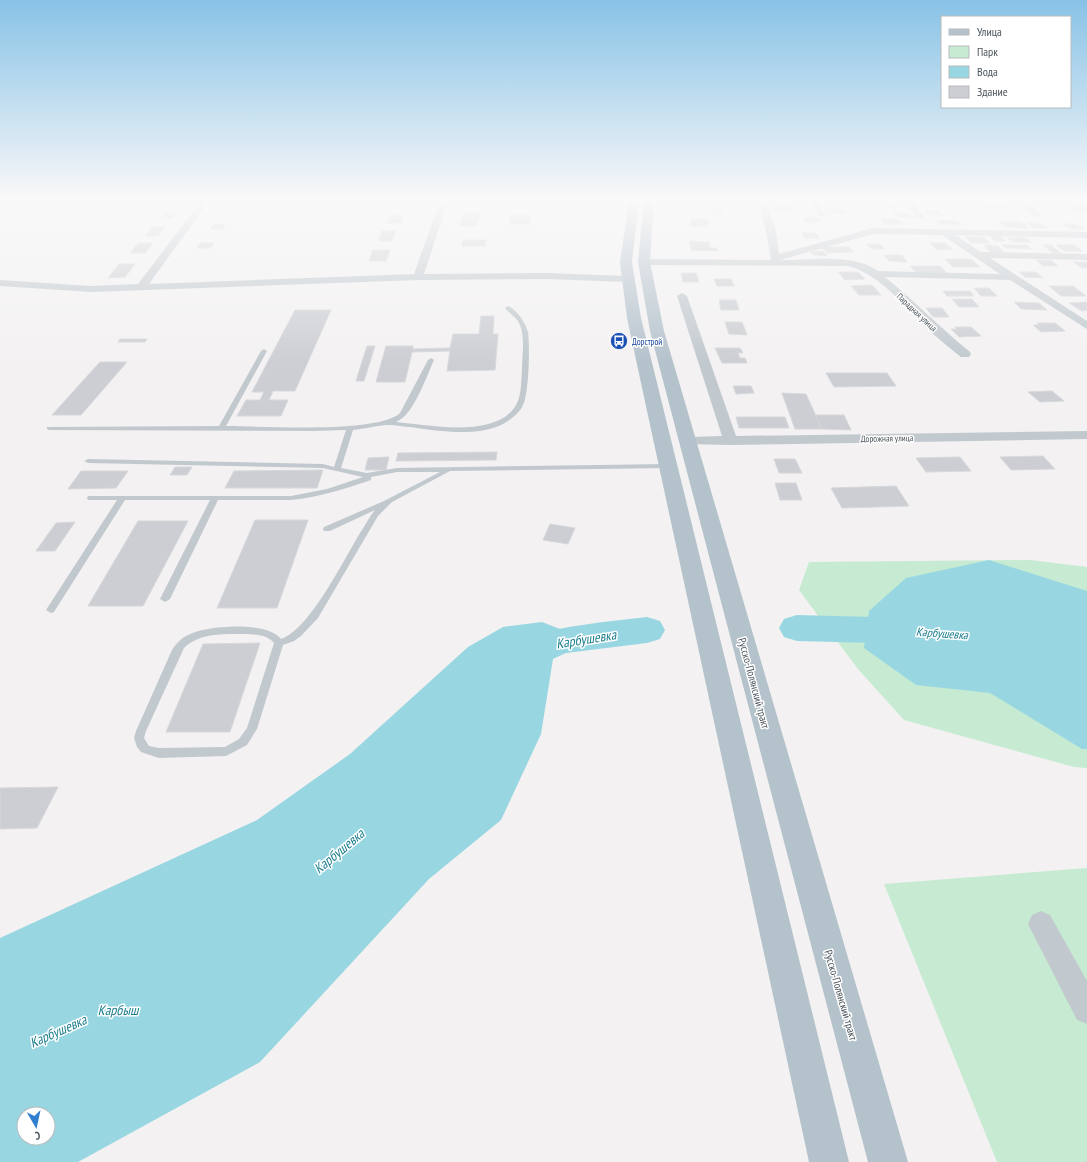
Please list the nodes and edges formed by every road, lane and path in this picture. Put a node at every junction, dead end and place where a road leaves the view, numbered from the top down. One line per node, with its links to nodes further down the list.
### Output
1 (165, 255): 16 (street)
2 (425, 255): 13 (street)
3 (627, 255): 11 (main road, Русско-Полянский тракт)
4 (639, 255): 11 (main road, Русско-Полянский тракт)
5 (775, 255): 10 (street)
6 (792, 255): 10 (street)
7 (982, 255): 14 (street)
8 (994, 255): 9 (street)
9 (1087, 257)
10 (776, 260): 11 (street, Парадная улица); 12 (street, Парадная улица)
11 (636, 270): 13 (street, Парадная улица); 30 (main road, Русско-Полянский тракт); 32 (main road, Русско-Полянский тракт)
12 (876, 274): 14 (street); 22 (street, Парадная улица)
13 (418, 277): 16 (street, Парадная улица)
14 (1014, 277): 19 (street)
15 (0, 283): 16 (street, Парадная улица)
16 (141, 287)
17 (682, 296): 29 (street)
18 (508, 308): 24 (lane)
19 (1081, 318): 20 (street)
20 (1087, 326)
21 (264, 351): 26 (lane)
22 (965, 354)
23 (431, 360): 24 (lane)
24 (390, 423): 27 (lane)
25 (49, 428): 26 (lane)
26 (221, 428): 27 (lane)
27 (350, 428): 33 (lane)
28 (1087, 436): 29 (street, Дорожная улица)
29 (731, 440): 30 (street, Дорожная улица)
30 (688, 441): 47 (main road, Русско-Полянский тракт)
31 (88, 460): 33 (lane)
32 (667, 466): 34 (lane); 46 (main road, Русско-Полянский тракт)
33 (336, 469): 35 (lane)
34 (450, 469): 35 (lane); 39 (lane)
35 (375, 476): 38 (lane)
36 (91, 498): 37 (lane)
37 (123, 498): 38 (lane); 42 (lane)
38 (215, 498): 41 (lane)
39 (389, 500): 40 (lane); 43 (lane)
40 (328, 529)
41 (165, 598)
42 (51, 610)
43 (279, 643): 43 (lane)
44 (1041, 924): 45 (street)
45 (1087, 1010)
46 (829, 1162)
47 (888, 1162)

